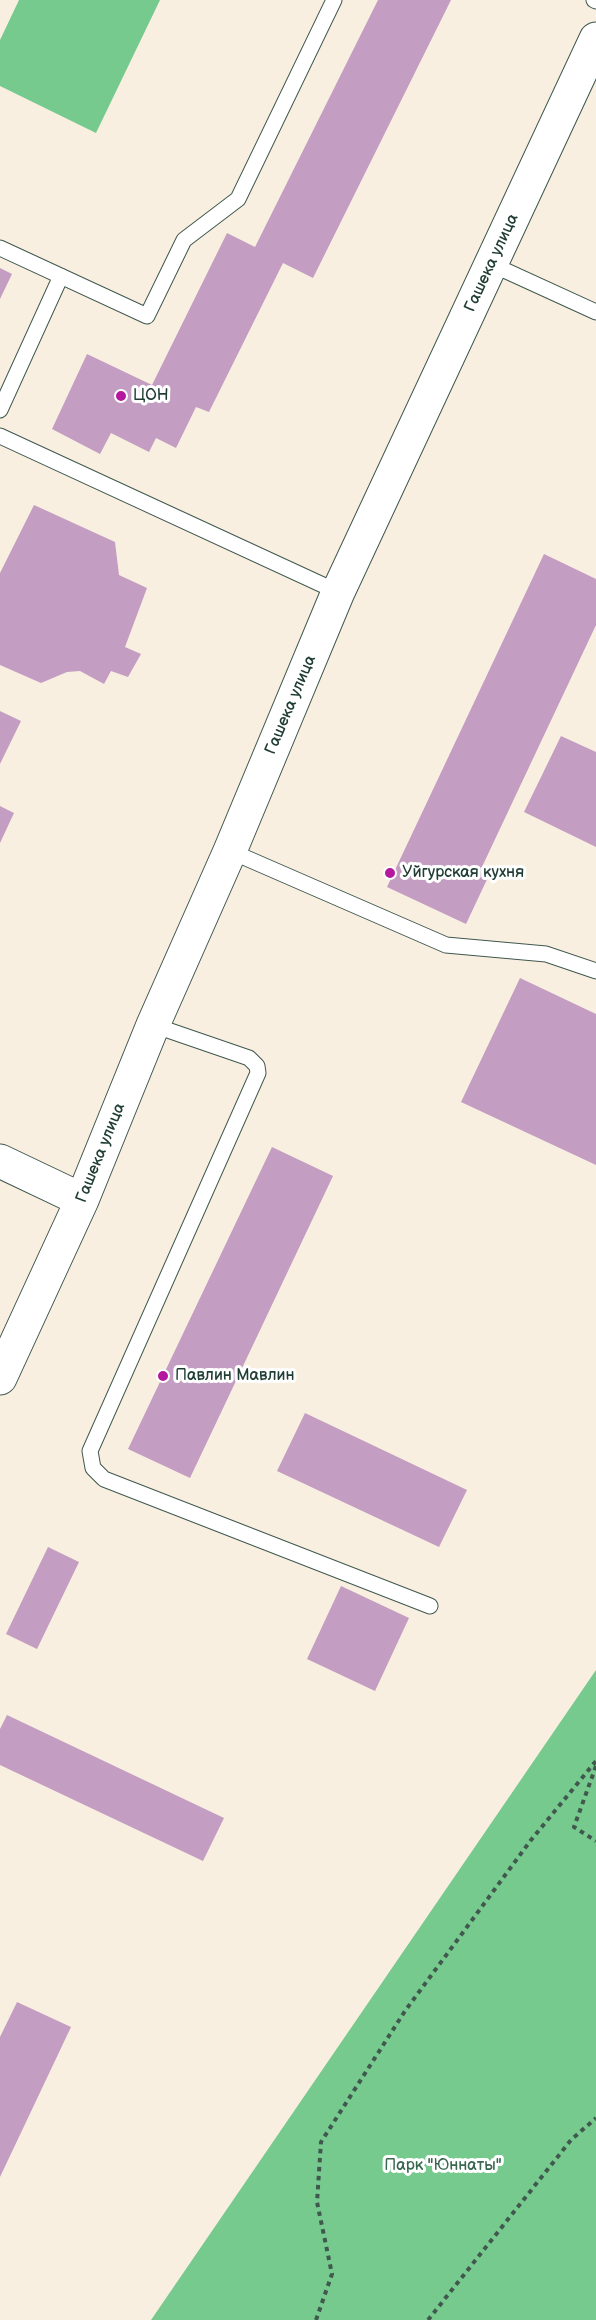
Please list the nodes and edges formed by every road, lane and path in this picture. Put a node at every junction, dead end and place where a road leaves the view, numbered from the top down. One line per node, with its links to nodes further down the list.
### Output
1 (334, 0): 5 (lane)
2 (596, 39): 4 (main road, Гашека улица)
3 (0, 248): 5 (lane)
4 (491, 264): 6 (lane); 9 (main road, Гашека улица)
5 (61, 276): 7 (lane)
6 (596, 312)
7 (0, 410)
8 (0, 436): 9 (lane)
9 (338, 592): 10 (main road, Гашека улица)
10 (230, 851): 11 (lane); 12 (main road, Гашека улица)
11 (596, 971)
12 (153, 1025): 14 (main road, Гашека улица); 16 (lane)
13 (0, 1161): 14 (main road)
14 (82, 1200): 15 (main road, Гашека улица)
15 (0, 1378)
16 (430, 1606)
17 (596, 1761): 21 (path)
18 (596, 1766): 19 (path)
19 (596, 1841)
20 (596, 2118): 22 (path)
21 (316, 2320)
22 (428, 2320)

